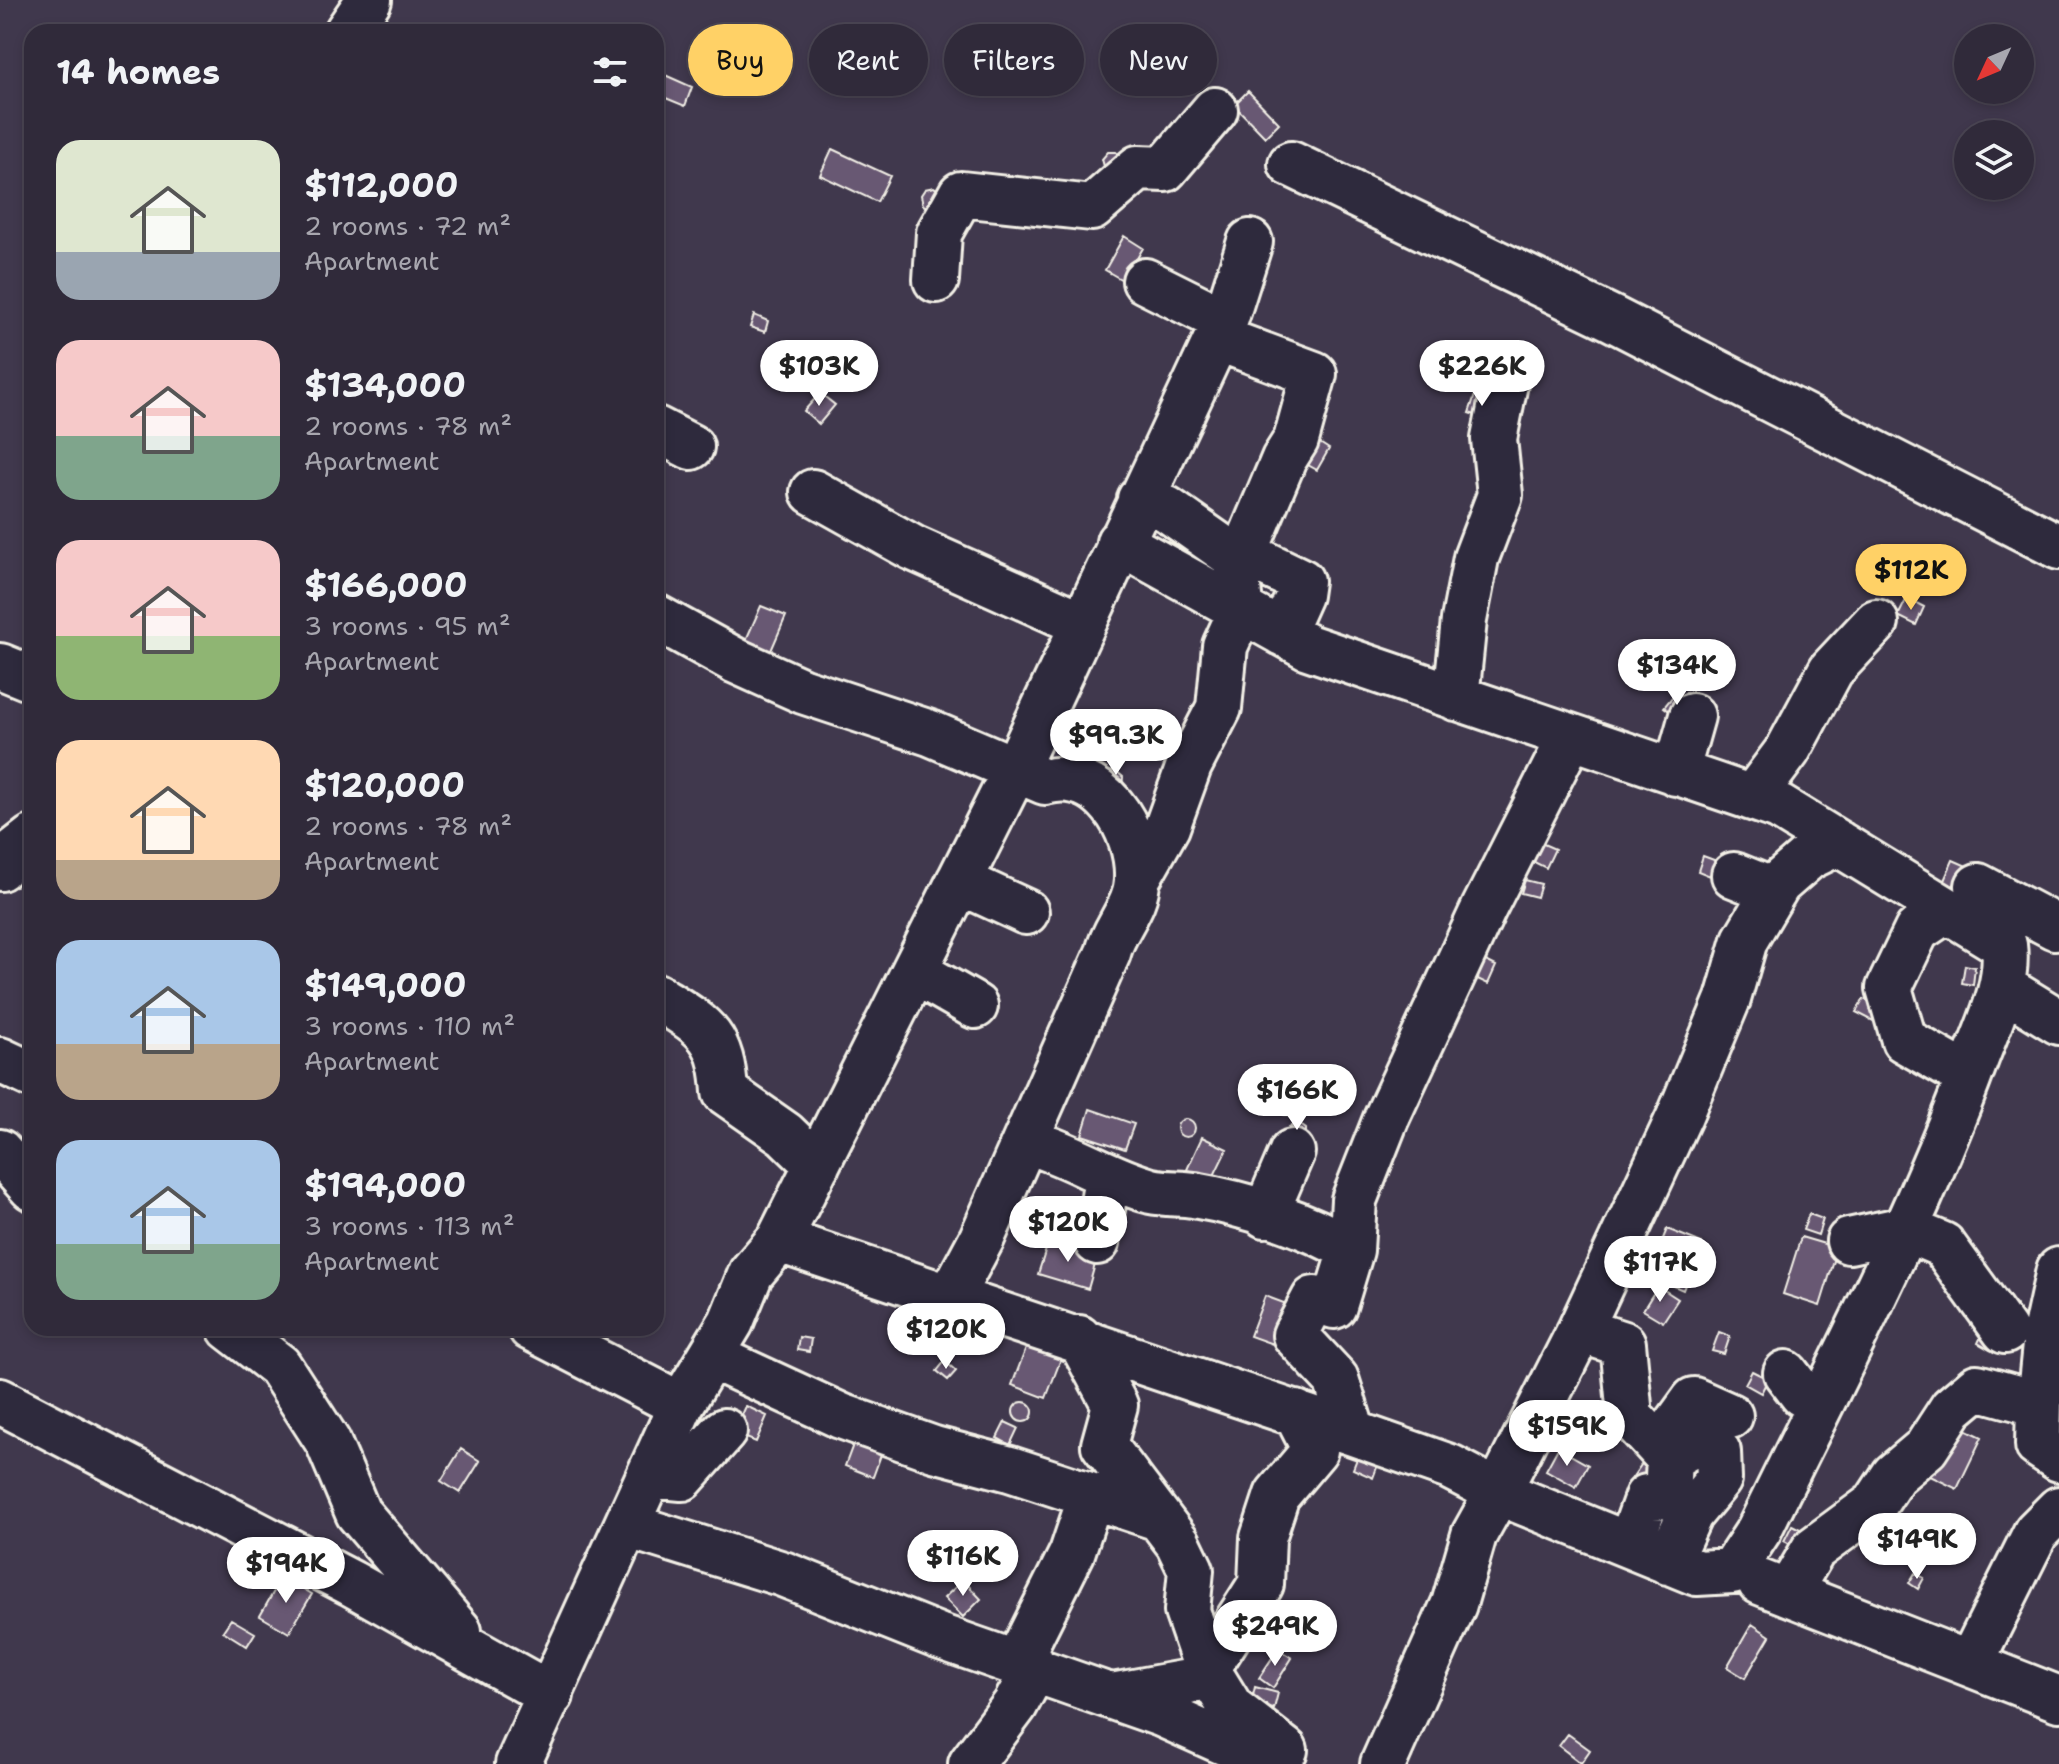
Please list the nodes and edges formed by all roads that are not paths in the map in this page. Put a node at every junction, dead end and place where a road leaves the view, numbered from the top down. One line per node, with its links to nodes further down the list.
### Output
1 (369, 0): 2 (street)
2 (352, 24)
3 (1215, 110): 6 (street)
4 (1291, 164): 13 (street)
5 (1250, 242): 8 (street)
6 (936, 280)
7 (1145, 281): 8 (street)
8 (1221, 330): 11 (street); 14 (street)
9 (1508, 368): 22 (street)
10 (813, 492): 18 (street)
11 (1140, 499): 12 (street); 14 (street)
12 (1119, 542): 15 (street); 18 (street)
13 (2059, 547)
14 (1245, 554): 15 (street); 19 (street)
15 (1241, 611): 19 (street); 32 (street)
16 (664, 621): 25 (street)
17 (1876, 622): 27 (street)
18 (1081, 623): 25 (street)
19 (1282, 633): 22 (street)
20 (0, 666): 21 (street)
21 (24, 676)
22 (1456, 698): 24 (street)
23 (1692, 716): 26 (street)
24 (1570, 738): 26 (street); 57 (street)
25 (1015, 770): 32 (street); 33 (street)
26 (1676, 773): 27 (street)
27 (1752, 798): 28 (street)
28 (1838, 843): 34 (street); 35 (street)
29 (24, 844): 30 (street)
30 (0, 868)
31 (1734, 875): 34 (street)
32 (1138, 878): 46 (street)
33 (959, 881): 36 (street); 38 (street)
34 (1774, 891): 60 (street)
35 (1962, 898): 37 (street); 39 (street); 45 (street)
36 (1026, 912)
37 (2057, 922): 39 (street)
38 (914, 971): 41 (street); 49 (street)
39 (2004, 979): 42 (street); 45 (street)
40 (664, 1001): 49 (street)
41 (975, 1006)
42 (2059, 1022)
43 (0, 1060): 44 (street)
44 (24, 1071)
45 (1969, 1077): 53 (street)
46 (1026, 1141): 50 (street); 59 (street)
47 (0, 1152): 51 (street)
48 (1292, 1152): 52 (street)
49 (817, 1165): 54 (street)
50 (1107, 1177): 52 (street); 56 (street)
51 (24, 1179)
52 (1250, 1199): 57 (street)
53 (1905, 1229): 55 (street); 64 (street); 70 (street)
54 (779, 1240): 59 (street); 66 (street)
55 (1849, 1241)
56 (1097, 1242)
57 (1351, 1250): 75 (street)
58 (2059, 1270): 64 (street)
59 (951, 1296): 65 (street)
60 (1580, 1330): 79 (street); 84 (street)
61 (240, 1336): 87 (street)
62 (547, 1336): 68 (street)
63 (585, 1336): 68 (street)
64 (2025, 1337): 69 (street); 72 (street)
65 (1079, 1338): 74 (street); 82 (street)
66 (711, 1356): 73 (street); 80 (street)
67 (1786, 1373): 70 (street)
68 (634, 1381): 73 (street)
69 (1977, 1387): 72 (street); 86 (street)
70 (1823, 1400): 85 (street)
71 (0, 1401): 87 (street)
72 (2039, 1404): 77 (street)
73 (681, 1405): 78 (street)
74 (1296, 1413): 75 (street); 89 (street)
75 (1378, 1429): 79 (street)
76 (724, 1431): 78 (street)
77 (2059, 1459)
78 (651, 1475): 83 (street)
79 (1498, 1492): 84 (street); 99 (street)
80 (1091, 1496): 82 (street); 90 (street)
81 (2059, 1509): 88 (street)
82 (1159, 1518): 89 (street)
83 (629, 1526): 90 (street); 91 (street)
84 (1649, 1553): 85 (street)
85 (1732, 1571): 86 (street)
86 (1788, 1593): 88 (street)
87 (479, 1655): 91 (street)
88 (1971, 1662): 93 (street)
89 (1207, 1669): 92 (street); 98 (street)
90 (1034, 1670): 92 (street); 96 (street)
91 (551, 1695): 95 (street)
92 (1110, 1697): 94 (street)
93 (2059, 1699)
94 (1227, 1754): 97 (street)
95 (518, 1764)
96 (971, 1764)
97 (1273, 1764)
98 (1303, 1764)
99 (1383, 1764)

